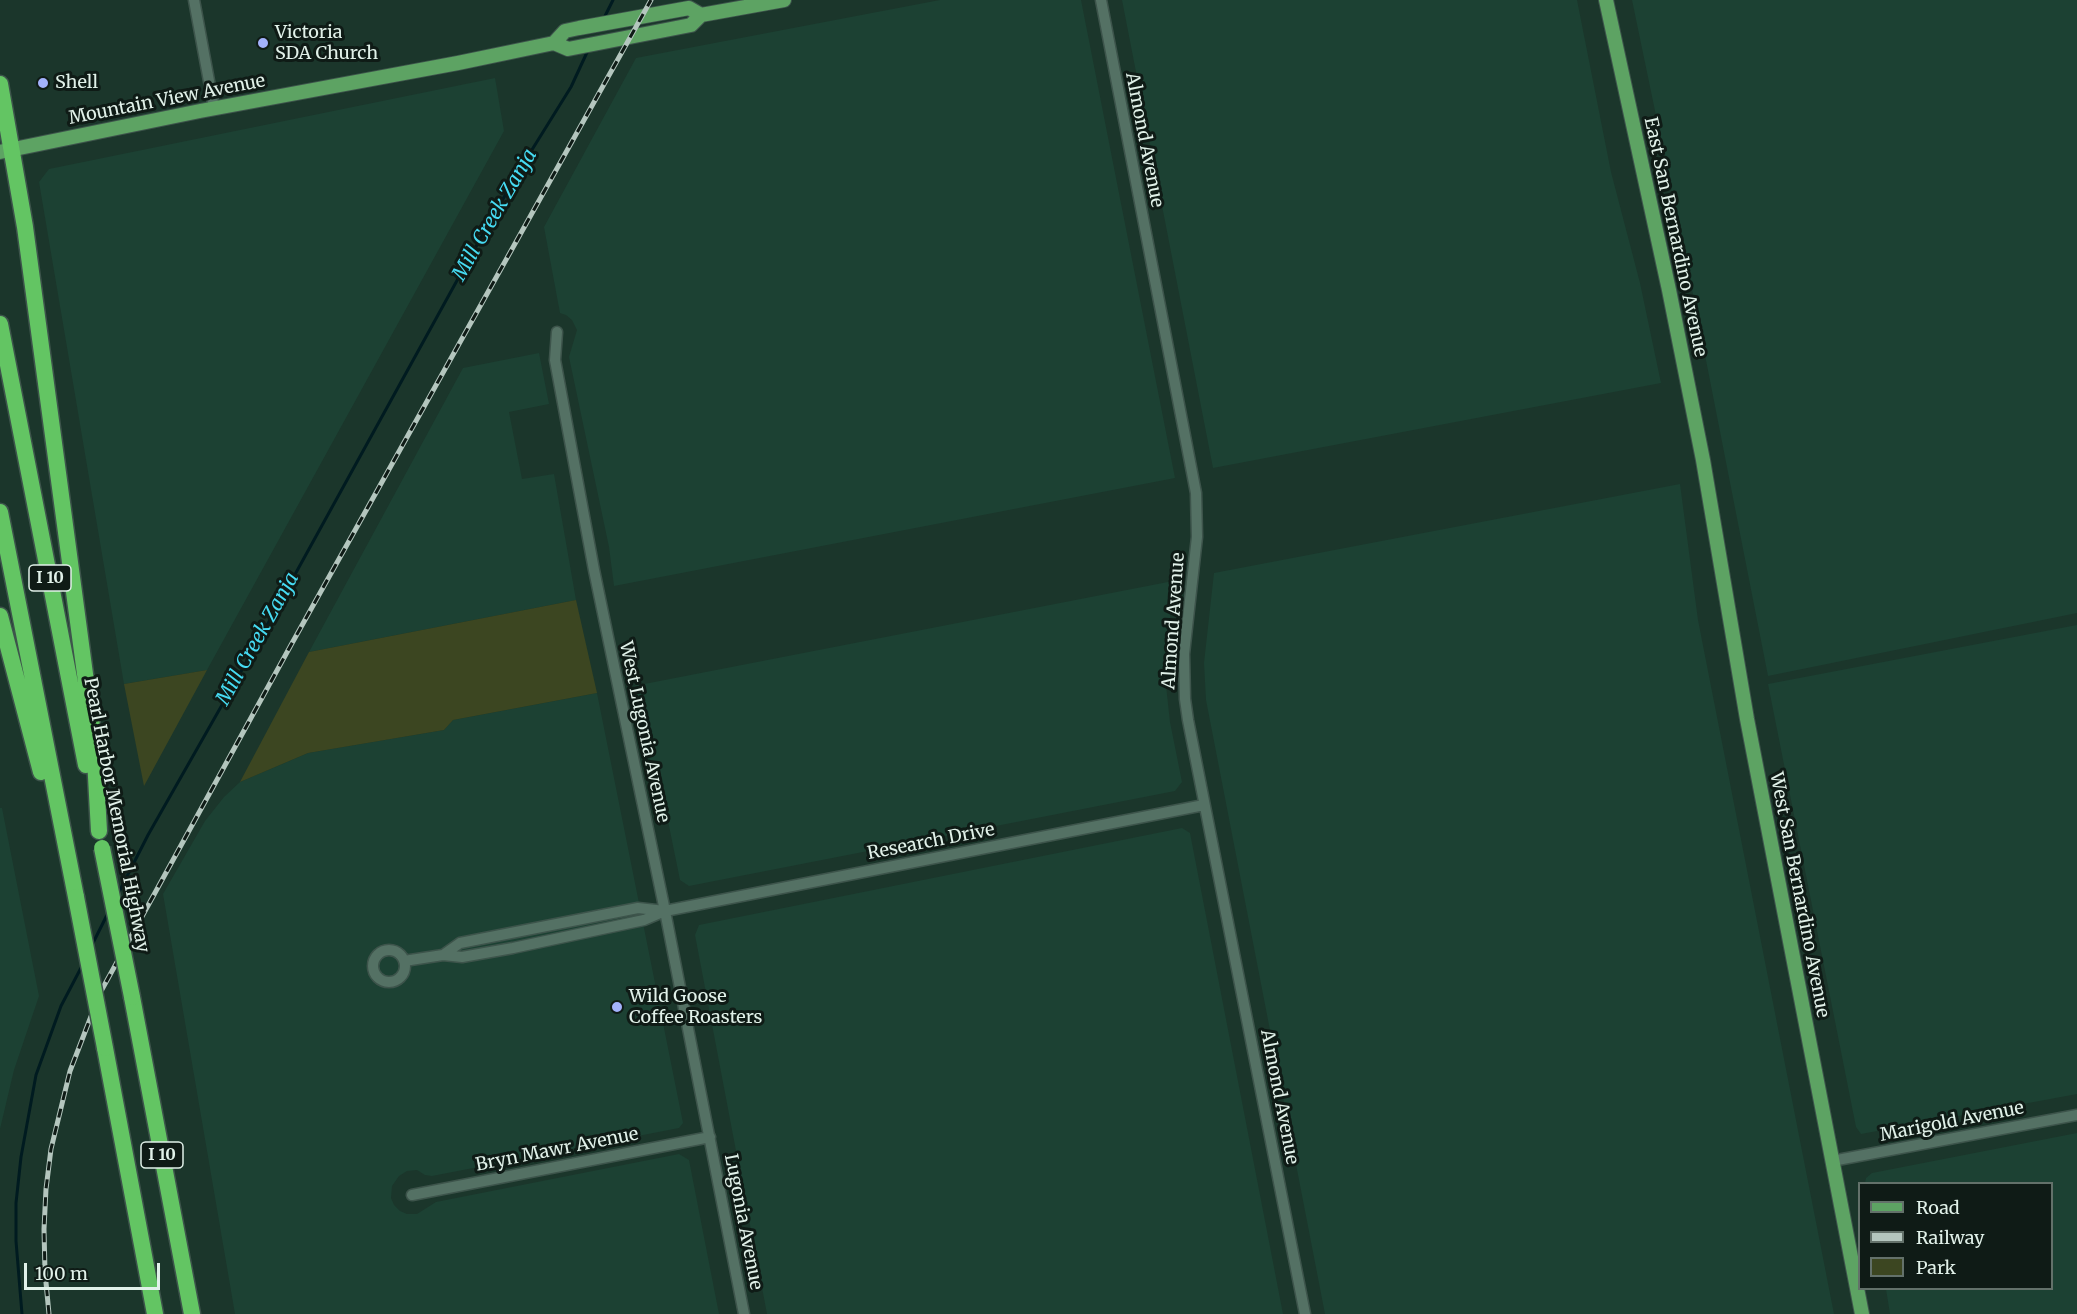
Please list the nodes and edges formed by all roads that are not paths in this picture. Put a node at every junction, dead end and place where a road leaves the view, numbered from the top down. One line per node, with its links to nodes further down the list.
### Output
1 (194, 0): 8 (street)
2 (784, 0): 5 (main road, Mountain View Avenue)
3 (1101, 0): 15 (street, Almond Avenue)
4 (1606, 0): 12 (main road, East San Bernardino Avenue)
5 (701, 15): 6 (main road, Mountain View Avenue); 6 (main road, Mountain View Avenue)
6 (554, 44): 8 (main road, Mountain View Avenue)
7 (0, 84): 9 (highway)
8 (214, 108): 9 (main road, Mountain View Avenue)
9 (6, 151): 16 (highway)
10 (0, 324): 16 (highway, Pearl Harbor Memorial Highway / I 10)
11 (557, 332): 18 (street, West Lugonia Avenue)
12 (1707, 481): 22 (main road, West San Bernardino Avenue)
13 (0, 512): 17 (highway, I 10)
14 (0, 616): 17 (highway)
15 (1204, 805): 18 (street, Research Drive); 27 (street, Almond Avenue)
16 (99, 831): 25 (highway, Pearl Harbor Memorial Highway / I 10, bridge)
17 (70, 872): 24 (highway, I 10, bridge)
18 (665, 911): 19 (street, Research Drive); 21 (street, West Lugonia Avenue)
19 (404, 962)
20 (2077, 1115): 22 (street, Marigold Avenue)
21 (710, 1137): 23 (street, Bryn Mawr Avenue); 26 (street, Lugonia Avenue)
22 (1832, 1161): 28 (main road, West San Bernardino Avenue)
23 (411, 1195)
24 (155, 1314)
25 (192, 1314)
26 (744, 1314)
27 (1305, 1314)
28 (1862, 1314)

